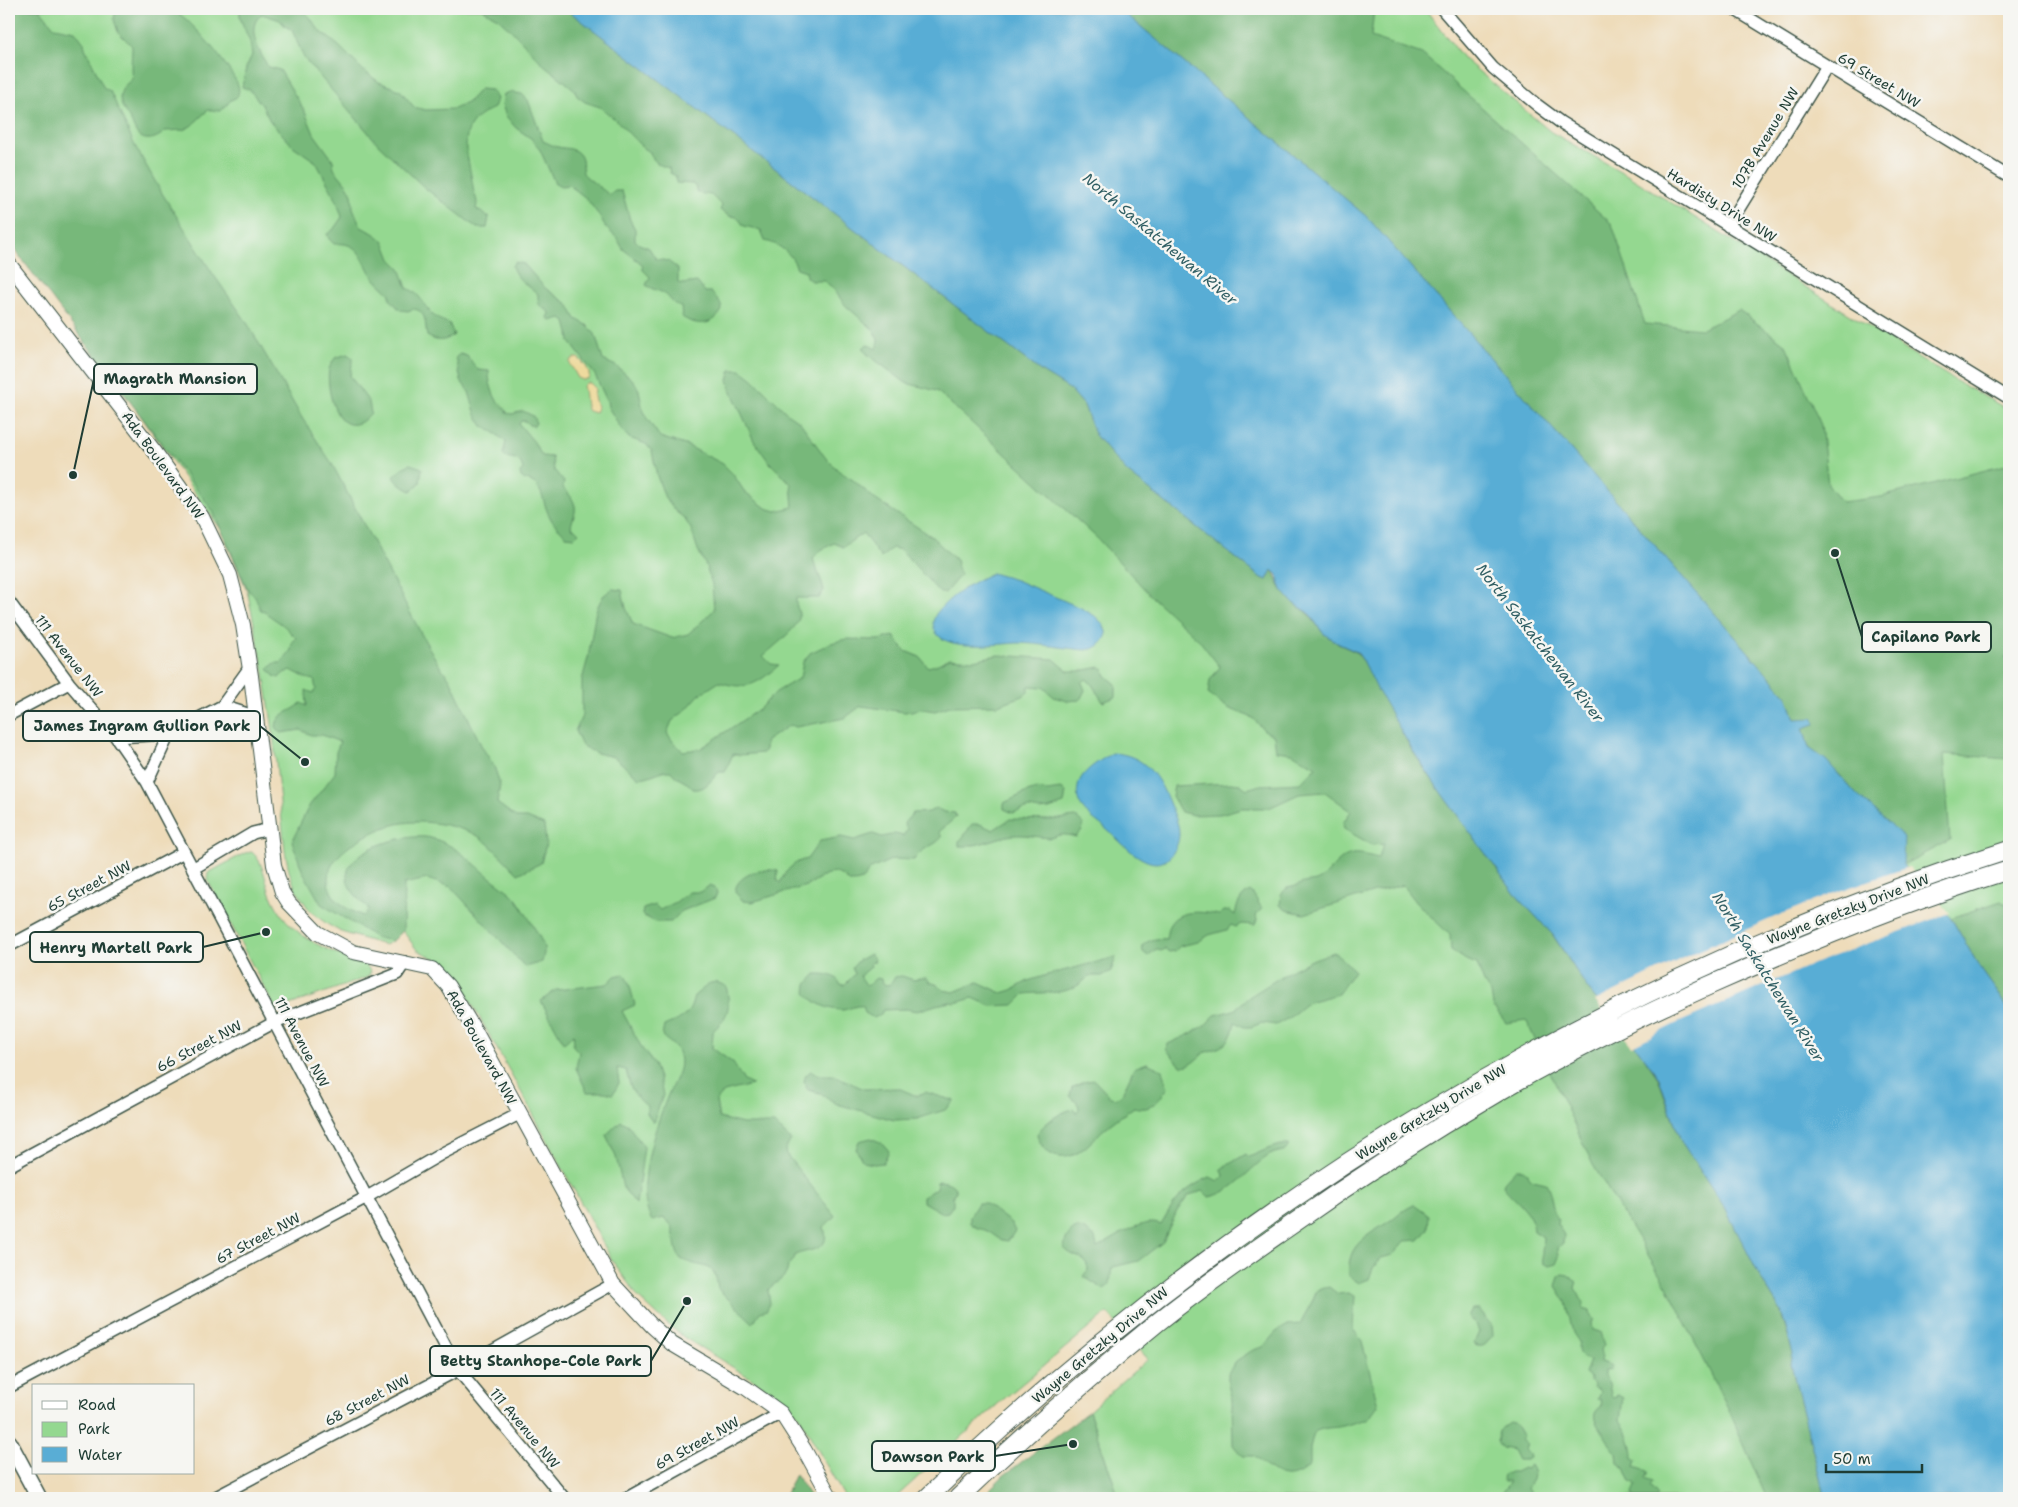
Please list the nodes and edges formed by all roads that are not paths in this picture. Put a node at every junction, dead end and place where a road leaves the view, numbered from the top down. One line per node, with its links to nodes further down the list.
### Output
1 (1442, 9): 5 (street, Hardisty Drive NW)
2 (1734, 9): 3 (street, 69 Street NW)
3 (1827, 66): 4 (street, 69 Street NW); 5 (street, 107B Avenue NW)
4 (2009, 177)
5 (1728, 226): 7 (street, Hardisty Drive NW)
6 (9, 264): 9 (street, Ada Boulevard NW)
7 (2009, 398)
8 (9, 602): 10 (street, 111 Avenue NW)
9 (250, 667): 11 (street); 13 (street, Ada Boulevard NW)
10 (69, 683): 12 (street); 15 (street, 111 Avenue NW)
11 (222, 706): 13 (street); 14 (street)
12 (9, 715)
13 (257, 717): 17 (street, Ada Boulevard NW)
14 (169, 734): 15 (street); 16 (street)
15 (116, 737): 16 (street, 111 Avenue NW)
16 (147, 782): 19 (street, 111 Avenue NW)
17 (269, 830): 20 (street); 23 (street, Ada Boulevard NW)
18 (2005, 851): 38 (main road, Wayne Gretzky Drive NW)
19 (184, 852): 20 (street, 111 Avenue NW); 22 (street, 65 Street NW)
20 (194, 868): 24 (street, 111 Avenue NW)
21 (2009, 870): 39 (main road, Wayne Gretzky Drive NW)
22 (9, 946)
23 (405, 962): 24 (street, 66 Street NW); 25 (street, Ada Boulevard NW)
24 (275, 1022): 26 (street, 66 Street NW); 27 (street, 111 Avenue NW)
25 (519, 1114): 27 (street, 67 Street NW); 28 (street, Ada Boulevard NW)
26 (9, 1166)
27 (367, 1197): 29 (street, 111 Avenue NW); 30 (street, 67 Street NW)
28 (613, 1284): 29 (street, 68 Street NW); 31 (street, Ada Boulevard NW)
29 (458, 1370): 35 (street, 68 Street NW); 36 (street, 111 Avenue NW)
30 (9, 1387)
31 (781, 1413): 33 (street, Ada Boulevard NW); 37 (street, 69 Street NW)
32 (9, 1442): 34 (main road)
33 (828, 1493)
34 (39, 1498)
35 (214, 1498)
36 (564, 1498)
37 (627, 1498)
38 (927, 1498)
39 (958, 1498)

